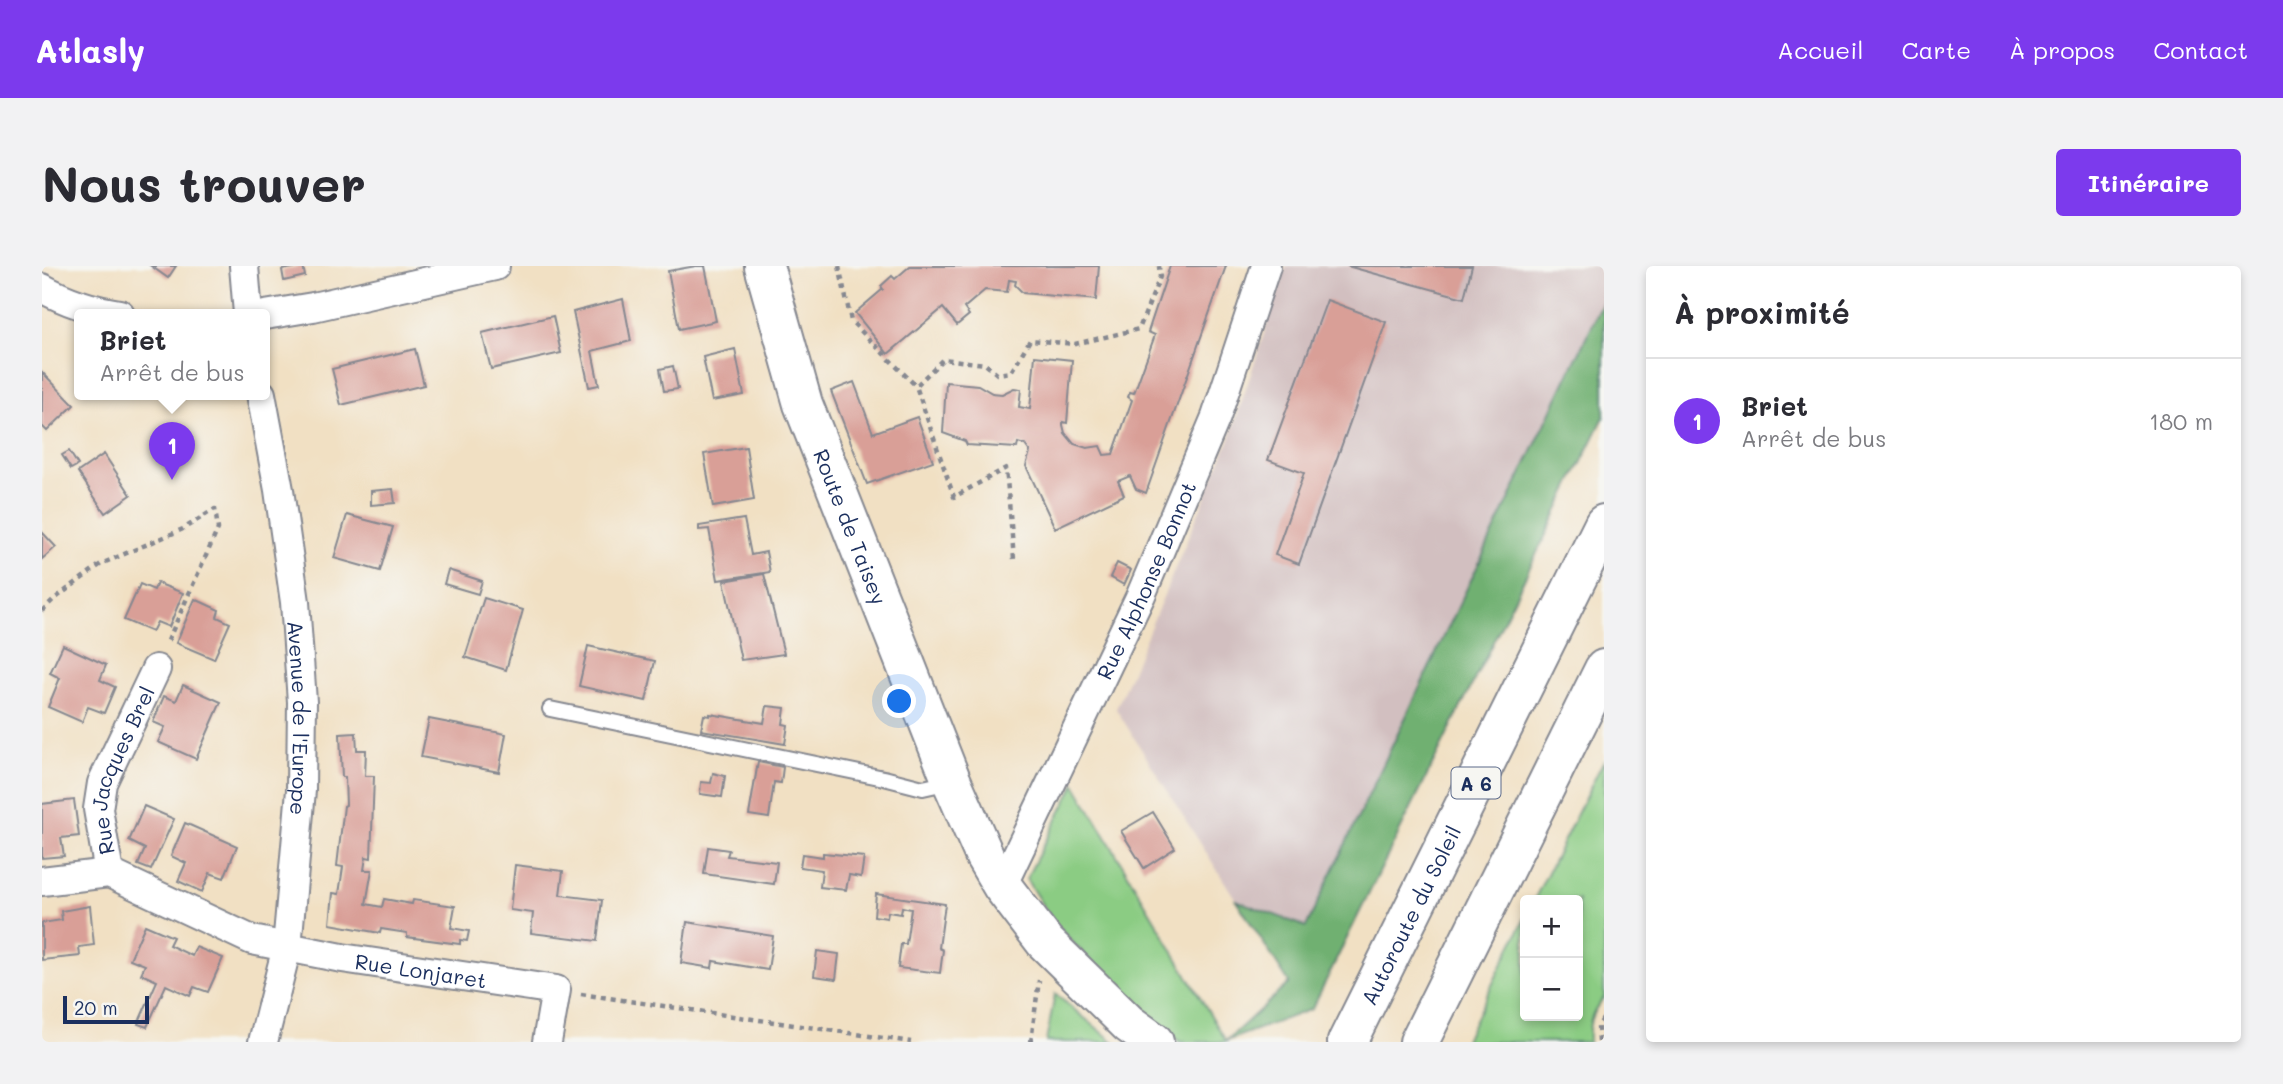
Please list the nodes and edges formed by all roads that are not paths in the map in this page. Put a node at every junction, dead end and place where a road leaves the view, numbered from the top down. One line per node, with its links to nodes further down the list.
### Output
1 (244, 266): 7 (street)
2 (495, 266): 8 (street)
3 (764, 266): 14 (main road, Route de Taisey)
4 (1266, 266): 17 (street, Rue Alphonse Bonnot)
5 (42, 288): 6 (street)
6 (94, 309)
7 (248, 309)
8 (270, 314)
9 (262, 400): 18 (street, Avenue de l'Europe)
10 (1604, 524): 22 (main road, Autoroute du Soleil / A 6)
11 (156, 668): 15 (street, Rue Jacques Brel)
12 (1604, 668): 23 (main road)
13 (550, 709): 14 (lane)
14 (952, 782): 17 (main road, Route de Taisey)
15 (108, 873): 16 (street); 18 (street, Rue Lonjaret)
16 (42, 881)
17 (1002, 886): 21 (main road, Route de Taisey)
18 (287, 947): 19 (street, Avenue de l'Europe); 20 (street, Rue Lonjaret)
19 (263, 1042)
20 (547, 1042)
21 (1154, 1042)
22 (1347, 1042)
23 (1419, 1042)

